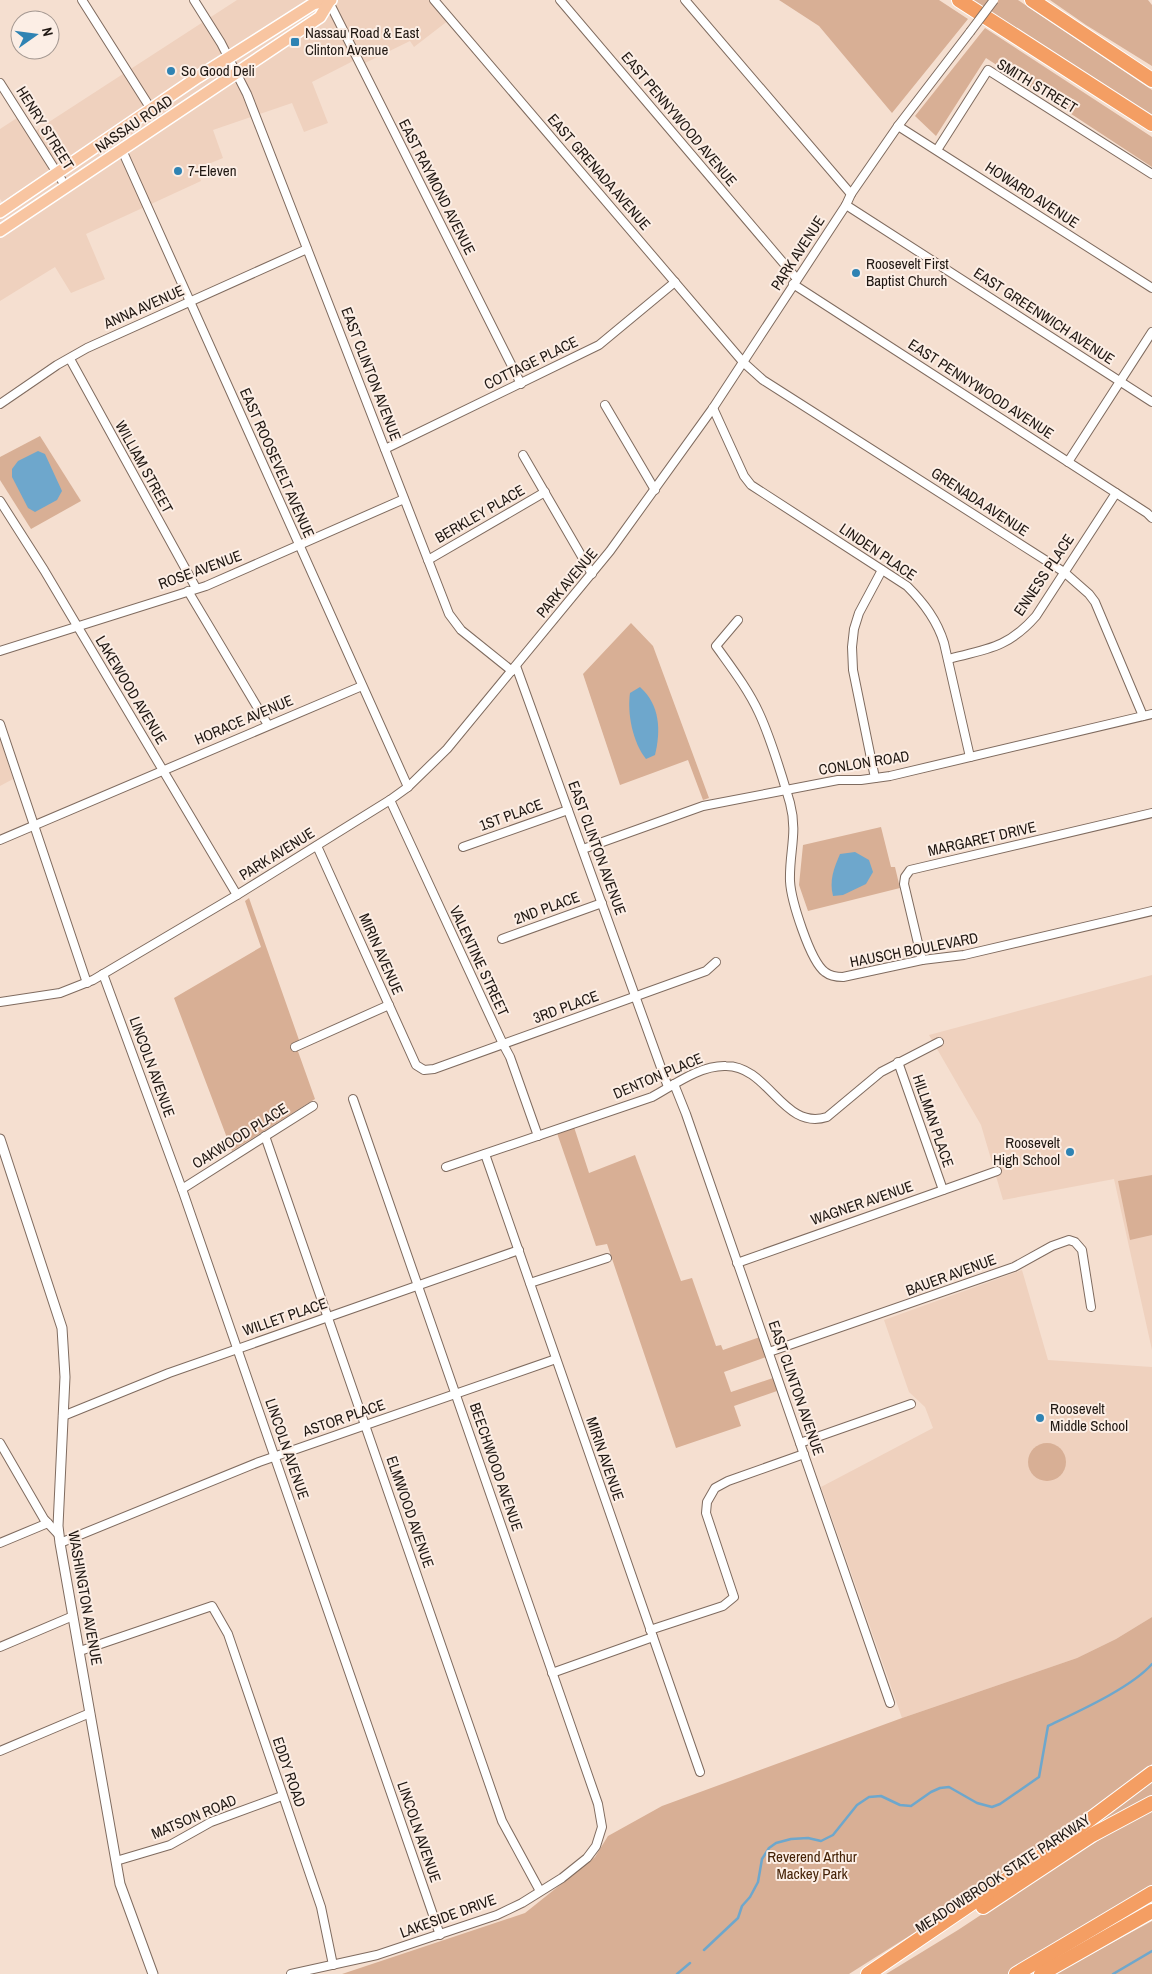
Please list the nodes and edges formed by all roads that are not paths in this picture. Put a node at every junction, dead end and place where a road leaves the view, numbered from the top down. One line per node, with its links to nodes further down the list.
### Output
1 (82, 0): 14 (street)
2 (194, 0): 11 (street, EAST CLINTON AVENUE)
3 (434, 0): 27 (street, EAST GRENADA AVENUE)
4 (560, 0): 28 (street, EAST PENNYWOOD AVENUE)
5 (685, 0): 22 (street)
6 (959, 0): 15 (highway)
7 (994, 0): 16 (street, PARK AVENUE, bridge)
8 (1032, 0): 12 (highway)
9 (330, 1): 10 (main road, NASSAU ROAD); 11 (main road, NASSAU ROAD); 35 (street, EAST RAYMOND AVENUE)
10 (311, 2): 11 (main road, NASSAU ROAD)
11 (232, 66): 14 (main road, NASSAU ROAD); 17 (main road, NASSAU ROAD); 26 (street, EAST CLINTON AVENUE)
12 (1152, 80)
13 (0, 83): 19 (street, HENRY STREET)
14 (151, 109): 19 (main road, NASSAU ROAD)
15 (1152, 124)
16 (898, 126): 18 (street, HOWARD AVENUE); 22 (street, PARK AVENUE)
17 (122, 150): 21 (main road, NASSAU ROAD); 30 (street, EAST ROOSEVELT AVENUE)
18 (937, 150): 20 (street, SMITH STREET); 29 (street, HOWARD AVENUE)
19 (57, 173): 21 (street, HENRY STREET); 24 (main road, NASSAU ROAD)
20 (1152, 174)
21 (66, 187): 25 (main road, NASSAU ROAD)
22 (852, 194): 23 (street, PARK AVENUE)
23 (846, 205): 28 (street, PARK AVENUE); 34 (street, EAST GREENWICH AVENUE)
24 (0, 212)
25 (0, 231)
26 (307, 249): 30 (street, ANNA AVENUE); 40 (street, EAST CLINTON AVENUE)
27 (675, 282): 33 (street, EAST GRENADA AVENUE); 35 (street, COTTAGE PLACE)
28 (795, 282): 33 (street, PARK AVENUE); 42 (street, EAST PENNYWOOD AVENUE)
29 (1152, 288)
30 (190, 301): 32 (street, ANNA AVENUE); 49 (street, EAST ROOSEVELT AVENUE)
31 (1152, 332): 34 (street)
32 (70, 359): 37 (street, ANNA AVENUE); 54 (street, WILLIAM STREET)
33 (743, 362): 39 (street, PARK AVENUE); 52 (street, GRENADA AVENUE)
34 (1120, 381): 36 (street, EAST GREENWICH AVENUE); 42 (street)
35 (521, 384): 40 (street, COTTAGE PLACE)
36 (1152, 402)
37 (0, 404)
38 (605, 405): 43 (street)
39 (713, 408): 43 (street, PARK AVENUE); 51 (street, LINDEN PLACE)
40 (385, 449): 46 (street, EAST CLINTON AVENUE)
41 (523, 455): 44 (street)
42 (1068, 462): 45 (street, EAST PENNYWOOD AVENUE)
43 (655, 490): 53 (street, PARK AVENUE)
44 (545, 492): 50 (street, BERKLEY PLACE); 53 (street)
45 (1116, 493): 48 (street, EAST PENNYWOOD AVENUE); 52 (street, ENNESS PLACE)
46 (404, 499): 49 (street, ROSE AVENUE); 50 (street, EAST CLINTON AVENUE)
47 (0, 501): 57 (street, LAKEWOOD AVENUE)
48 (1152, 518)
49 (299, 546): 54 (street, ROSE AVENUE); 61 (street, EAST ROOSEVELT AVENUE)
50 (428, 560): 60 (street, EAST CLINTON AVENUE)
51 (882, 570): 59 (street, LINDEN PLACE); 68 (street)
52 (1064, 572): 59 (street, ENNESS PLACE); 63 (street, GRENADA AVENUE)
53 (592, 574): 60 (street, PARK AVENUE)
54 (196, 588): 55 (street, ROSE AVENUE)
55 (188, 591): 57 (street, ROSE AVENUE); 65 (street)
56 (738, 620): 70 (street, HAUSCH BOULEVARD)
57 (77, 627): 58 (street, ROSE AVENUE); 67 (street, LAKEWOOD AVENUE)
58 (0, 651)
59 (948, 659): 66 (street, LINDEN PLACE)
60 (514, 668): 69 (street, PARK AVENUE); 72 (street, EAST CLINTON AVENUE)
61 (362, 686): 65 (street, HORACE AVENUE); 69 (street, EAST ROOSEVELT AVENUE)
62 (1152, 714): 63 (street, CONLON ROAD)
63 (1143, 716): 66 (street, CONLON ROAD)
64 (0, 724): 74 (street)
65 (268, 725): 67 (street, HORACE AVENUE)
66 (970, 757): 68 (street, CONLON ROAD)
67 (163, 770): 74 (street, HORACE AVENUE); 79 (street, LAKEWOOD AVENUE)
68 (875, 778): 70 (street, CONLON ROAD)
69 (408, 787): 71 (street, PARK AVENUE)
70 (785, 790): 78 (street, CONLON ROAD); 83 (street, HAUSCH BOULEVARD)
71 (390, 800): 76 (street, PARK AVENUE); 91 (street, VALENTINE STREET)
72 (568, 810): 77 (street, 1ST PLACE); 78 (street, EAST CLINTON AVENUE)
73 (1152, 812): 83 (street, MARGARET DRIVE)
74 (34, 825): 75 (street, HORACE AVENUE); 86 (street)
75 (0, 840)
76 (317, 846): 79 (street, PARK AVENUE); 89 (street, MIRIN AVENUE)
77 (463, 847)
78 (583, 849): 80 (street, EAST CLINTON AVENUE)
79 (236, 895): 85 (street, PARK AVENUE)
80 (602, 903): 82 (street, 2ND PLACE); 87 (street, EAST CLINTON AVENUE)
81 (1152, 911): 83 (street, HAUSCH BOULEVARD)
82 (502, 938)
83 (922, 960)
84 (716, 962): 87 (street, 3RD PLACE)
85 (103, 974): 86 (street, PARK AVENUE); 104 (street, LINCOLN AVENUE)
86 (87, 983): 88 (street, PARK AVENUE)
87 (635, 996): 91 (street, 3RD PLACE); 95 (street, EAST CLINTON AVENUE)
88 (0, 1002)
89 (389, 1006): 92 (street); 94 (street, MIRIN AVENUE)
90 (939, 1042): 93 (street, DENTON PLACE)
91 (503, 1044): 94 (street, 3RD PLACE); 99 (street, VALENTINE STREET)
92 (295, 1048)
93 (898, 1062): 95 (street, DENTON PLACE); 105 (street, HILLMAN PLACE)
94 (424, 1070)
95 (671, 1086): 99 (street, DENTON PLACE); 108 (street, EAST CLINTON AVENUE)
96 (353, 1099): 110 (street, BEECHWOOD AVENUE)
97 (313, 1106): 98 (street, OAKWOOD PLACE)
98 (265, 1136): 104 (street, OAKWOOD PLACE); 112 (street, ELMWOOD AVENUE)
99 (538, 1136): 101 (street, DENTON PLACE)
100 (0, 1139): 118 (street, WASHINGTON AVENUE)
101 (485, 1154): 102 (street, DENTON PLACE); 106 (street, MIRIN AVENUE)
102 (446, 1168)
103 (997, 1171): 105 (street, WAGNER AVENUE)
104 (182, 1189): 113 (street, LINCOLN AVENUE)
105 (943, 1190): 108 (street, WAGNER AVENUE)
106 (519, 1250): 109 (street, MIRIN AVENUE); 110 (street, WILLET PLACE)
107 (608, 1258): 109 (street)
108 (737, 1262): 114 (street, EAST CLINTON AVENUE)
109 (530, 1283): 115 (street, MIRIN AVENUE)
110 (418, 1285): 112 (street, WILLET PLACE); 116 (street, BEECHWOOD AVENUE)
111 (1091, 1307): 114 (street, BAUER AVENUE)
112 (328, 1317): 113 (street, WILLET PLACE); 119 (street, ELMWOOD AVENUE)
113 (237, 1348): 118 (street, WILLET PLACE); 123 (street, LINCOLN AVENUE)
114 (768, 1352): 121 (street, EAST CLINTON AVENUE)
115 (556, 1359): 116 (street, ASTOR PLACE); 128 (street, MIRIN AVENUE)
116 (456, 1394): 119 (street, ASTOR PLACE); 131 (street, BEECHWOOD AVENUE)
117 (911, 1404): 121 (street)
118 (64, 1416): 125 (street, WASHINGTON AVENUE)
119 (365, 1426): 123 (street, ASTOR PLACE); 141 (street, ELMWOOD AVENUE)
120 (0, 1443): 124 (street)
121 (800, 1443): 122 (street, EAST CLINTON AVENUE)
122 (804, 1454): 128 (street); 132 (street, EAST CLINTON AVENUE)
123 (275, 1457): 125 (street, ASTOR PLACE); 144 (street, LINCOLN AVENUE)
124 (48, 1523): 125 (street); 126 (street)
125 (59, 1539): 127 (street, WASHINGTON AVENUE)
126 (0, 1543)
127 (73, 1616): 129 (street); 130 (street, WASHINGTON AVENUE)
128 (652, 1634): 131 (street); 136 (street, MIRIN AVENUE)
129 (0, 1647)
130 (80, 1651): 133 (street, WASHINGTON AVENUE); 137 (street, EDDY ROAD)
131 (552, 1673): 139 (street, BEECHWOOD AVENUE)
132 (890, 1703)
133 (90, 1713): 134 (street); 140 (street, WASHINGTON AVENUE)
134 (0, 1750)
135 (1152, 1771): 148 (highway)
136 (700, 1772)
137 (282, 1796): 140 (street, MATSON ROAD); 145 (street, EDDY ROAD)
138 (1152, 1803): 148 (highway, MEADOWBROOK STATE PARKWAY)
139 (596, 1846): 141 (street, LAKESIDE DRIVE)
140 (116, 1861): 146 (street, WASHINGTON AVENUE)
141 (540, 1891): 144 (street, LAKESIDE DRIVE)
142 (1152, 1893): 149 (highway)
143 (1152, 1911): 150 (highway)
144 (440, 1935): 145 (street, LAKESIDE DRIVE)
145 (333, 1965): 147 (street, LAKESIDE DRIVE)
146 (152, 1974)
147 (291, 1974)
148 (870, 1974)
149 (1016, 1974)
150 (1041, 1974)

